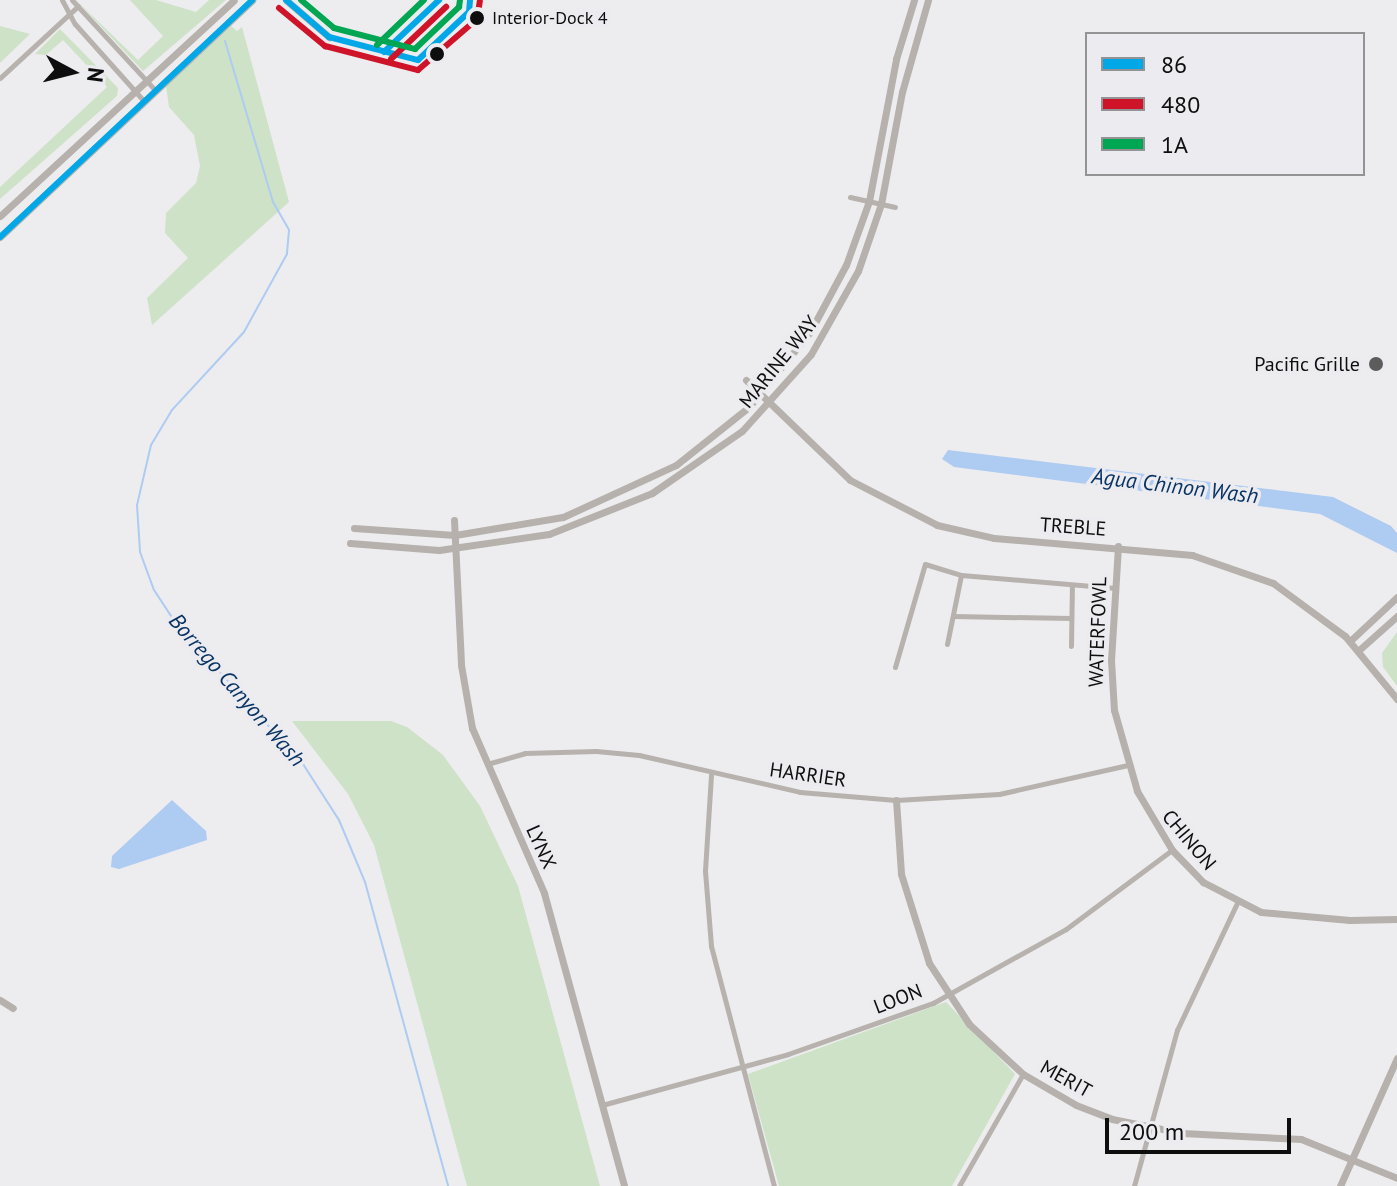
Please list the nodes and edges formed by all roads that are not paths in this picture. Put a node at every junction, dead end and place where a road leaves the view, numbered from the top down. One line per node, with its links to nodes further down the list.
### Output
1 (62, 0): 9 (street)
2 (72, 0): 8 (street)
3 (234, 0): 12 (street)
4 (252, 0): 13 (street)
5 (286, 0): 10 (street)
6 (914, 0): 17 (street, MARINE WAY)
7 (928, 0): 18 (street, MARINE WAY)
8 (78, 6): 9 (street); 12 (street)
9 (70, 14): 11 (street); 14 (street)
10 (329, 37)
11 (0, 78)
12 (146, 80): 13 (street); 14 (street)
13 (154, 89): 15 (street)
14 (135, 91): 15 (street); 20 (street)
15 (143, 100): 21 (street)
16 (850, 197): 17 (street)
17 (869, 201): 18 (street); 23 (street, MARINE WAY)
18 (881, 204): 19 (street); 24 (street, MARINE WAY)
19 (895, 207)
20 (0, 216)
21 (0, 237)
22 (746, 380): 23 (street, TREBLE)
23 (760, 395): 24 (street, TREBLE); 27 (street, MARINE WAY)
24 (769, 404): 29 (street, TREBLE); 30 (street, MARINE WAY)
25 (454, 520): 27 (street, LYNX)
26 (354, 528): 27 (street, MARINE WAY)
27 (455, 535): 30 (street, LYNX)
28 (350, 543): 30 (street, MARINE WAY)
29 (1118, 546): 33 (street, WATERFOWL); 38 (street, TREBLE)
30 (456, 549): 44 (street, LYNX)
31 (961, 575): 32 (street); 35 (street); 42 (street)
32 (1072, 585): 33 (street); 37 (street)
33 (1115, 588): 45 (street, WATERFOWL)
34 (1397, 597): 38 (street)
35 (953, 616): 37 (street); 39 (street)
36 (1397, 616): 41 (street)
37 (1071, 618): 40 (street)
38 (1350, 641): 41 (street, TREBLE)
39 (947, 644)
40 (1071, 646)
41 (1359, 650): 43 (street, TREBLE)
42 (895, 667)
43 (1397, 699)
44 (485, 765): 46 (street, HARRIER); 57 (street, LYNX)
45 (1128, 765): 47 (street, HARRIER); 48 (street, CHINON)
46 (711, 775): 47 (street, HARRIER); 55 (street)
47 (896, 800): 51 (street, MERIT)
48 (1172, 850): 49 (street, CHINON); 51 (street, LOON)
49 (1237, 903): 50 (street, CHINON); 58 (street)
50 (1397, 919)
51 (949, 994): 55 (street, LOON); 56 (street, MERIT)
52 (0, 1000): 53 (street)
53 (13, 1008)
54 (1397, 1058): 59 (street)
55 (740, 1066): 57 (street, LOON); 62 (street)
56 (1023, 1074): 58 (street, MERIT); 63 (street)
57 (602, 1105): 61 (street, LYNX)
58 (1150, 1127): 59 (street, MERIT); 64 (street)
59 (1353, 1158): 60 (street, MERIT); 65 (street)
60 (1397, 1178)
61 (624, 1186)
62 (774, 1186)
63 (959, 1186)
64 (1134, 1186)
65 (1340, 1186)

